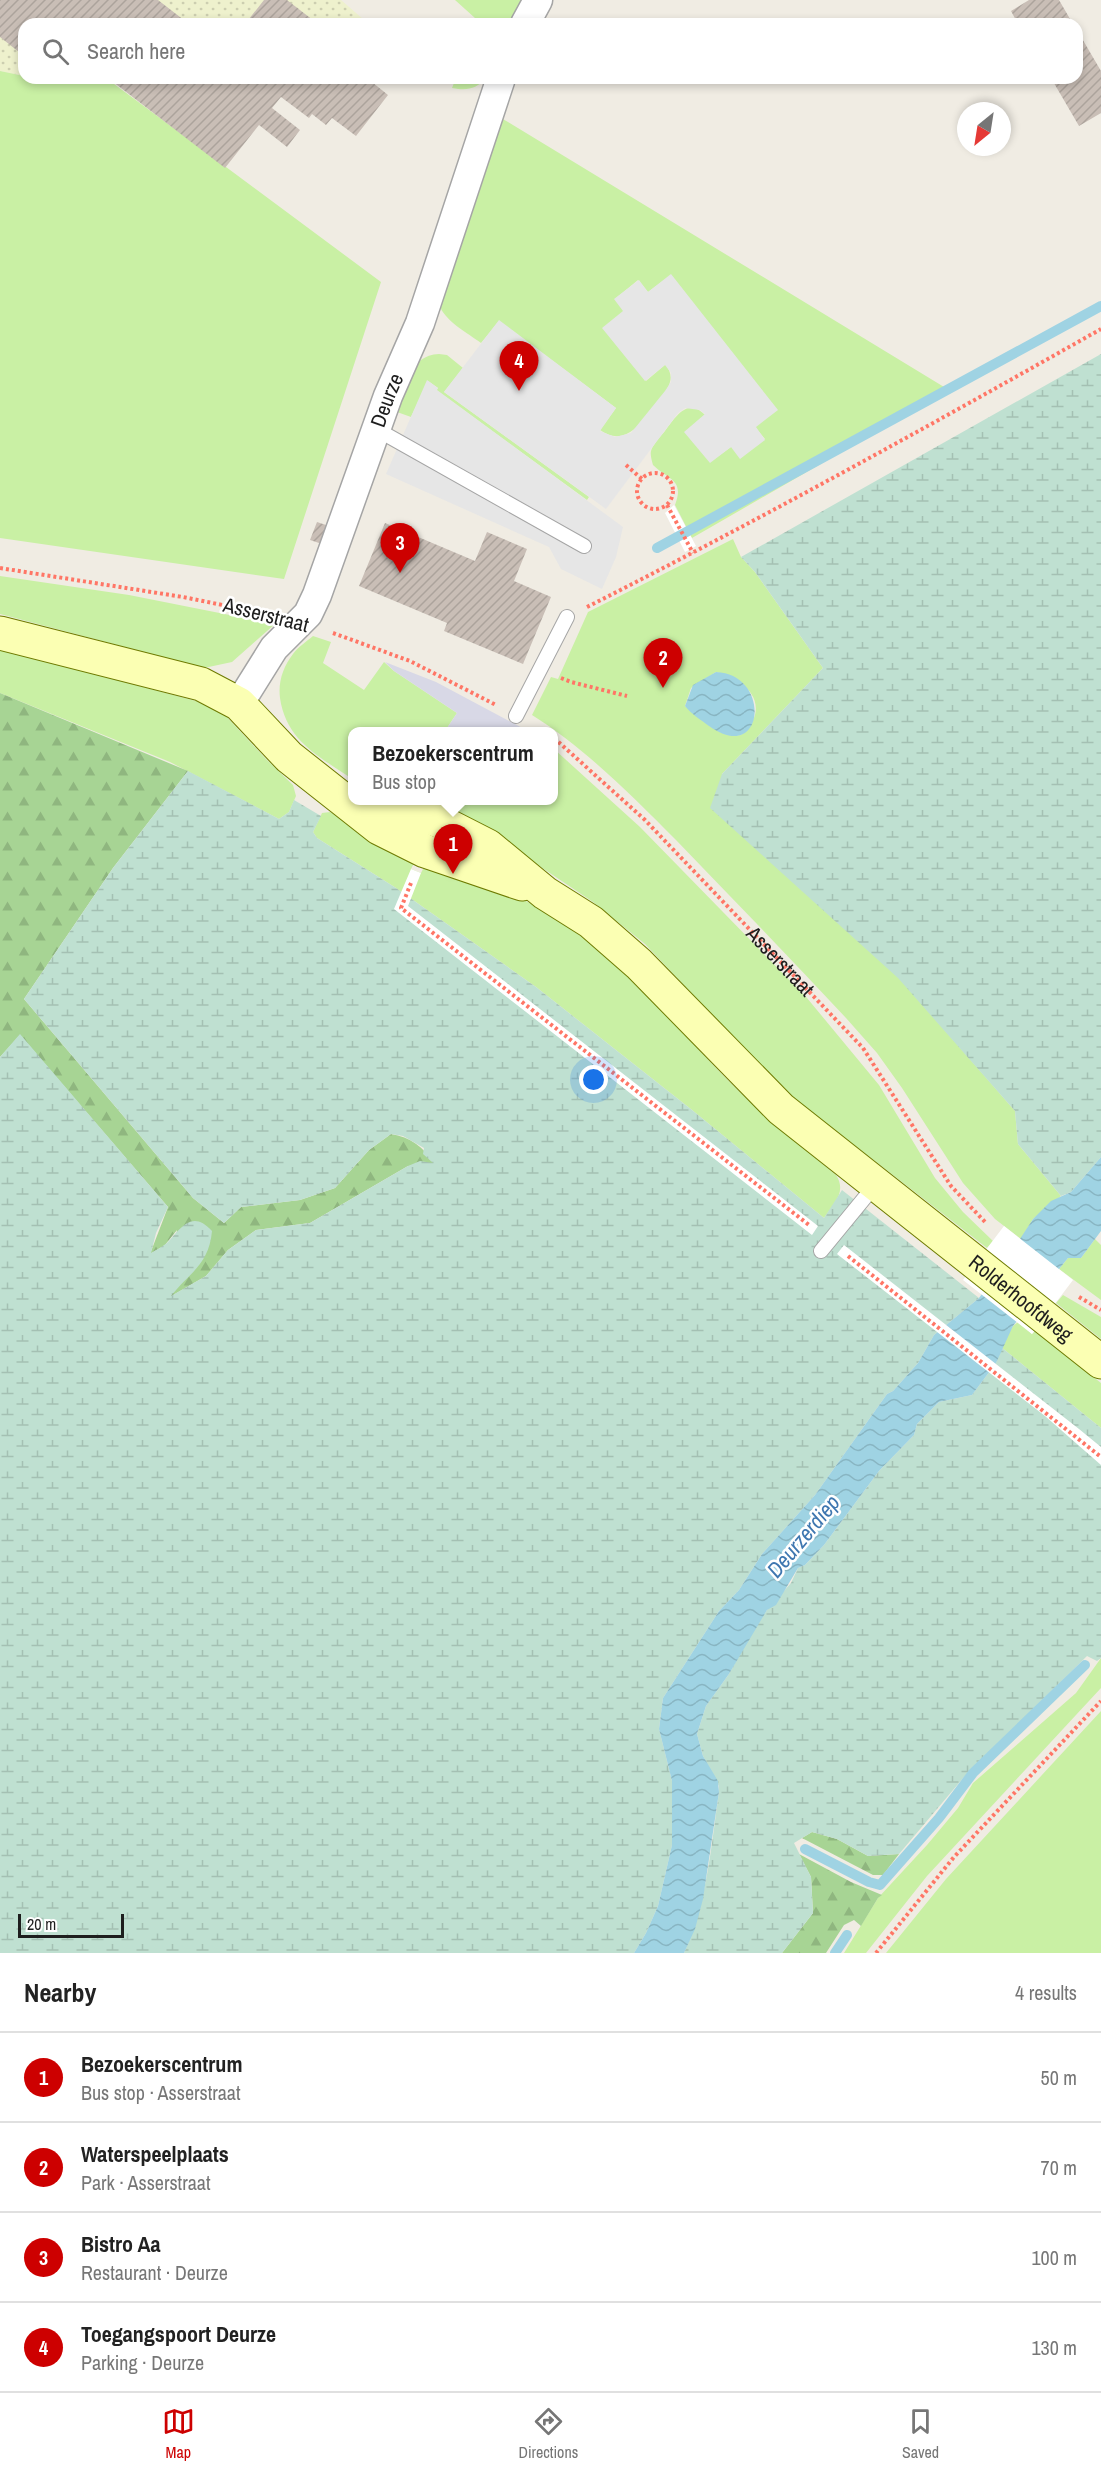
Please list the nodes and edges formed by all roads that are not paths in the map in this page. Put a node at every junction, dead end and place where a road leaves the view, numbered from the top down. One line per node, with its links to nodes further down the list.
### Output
1 (538, 0): 2 (street)
2 (528, 18)
3 (499, 84): 4 (street, Deurze)
4 (376, 429): 5 (lane); 8 (street, Deurze)
5 (584, 546)
6 (567, 618): 9 (lane)
7 (0, 633): 8 (main road)
8 (239, 704): 10 (main road)
9 (516, 716)
10 (339, 789)
11 (355, 805): 13 (main road)
12 (389, 805): 13 (main road)
13 (545, 893): 14 (main road)
14 (876, 1184): 15 (lane); 16 (main road, Rolderhoofdweg)
15 (821, 1251)
16 (1101, 1362)

